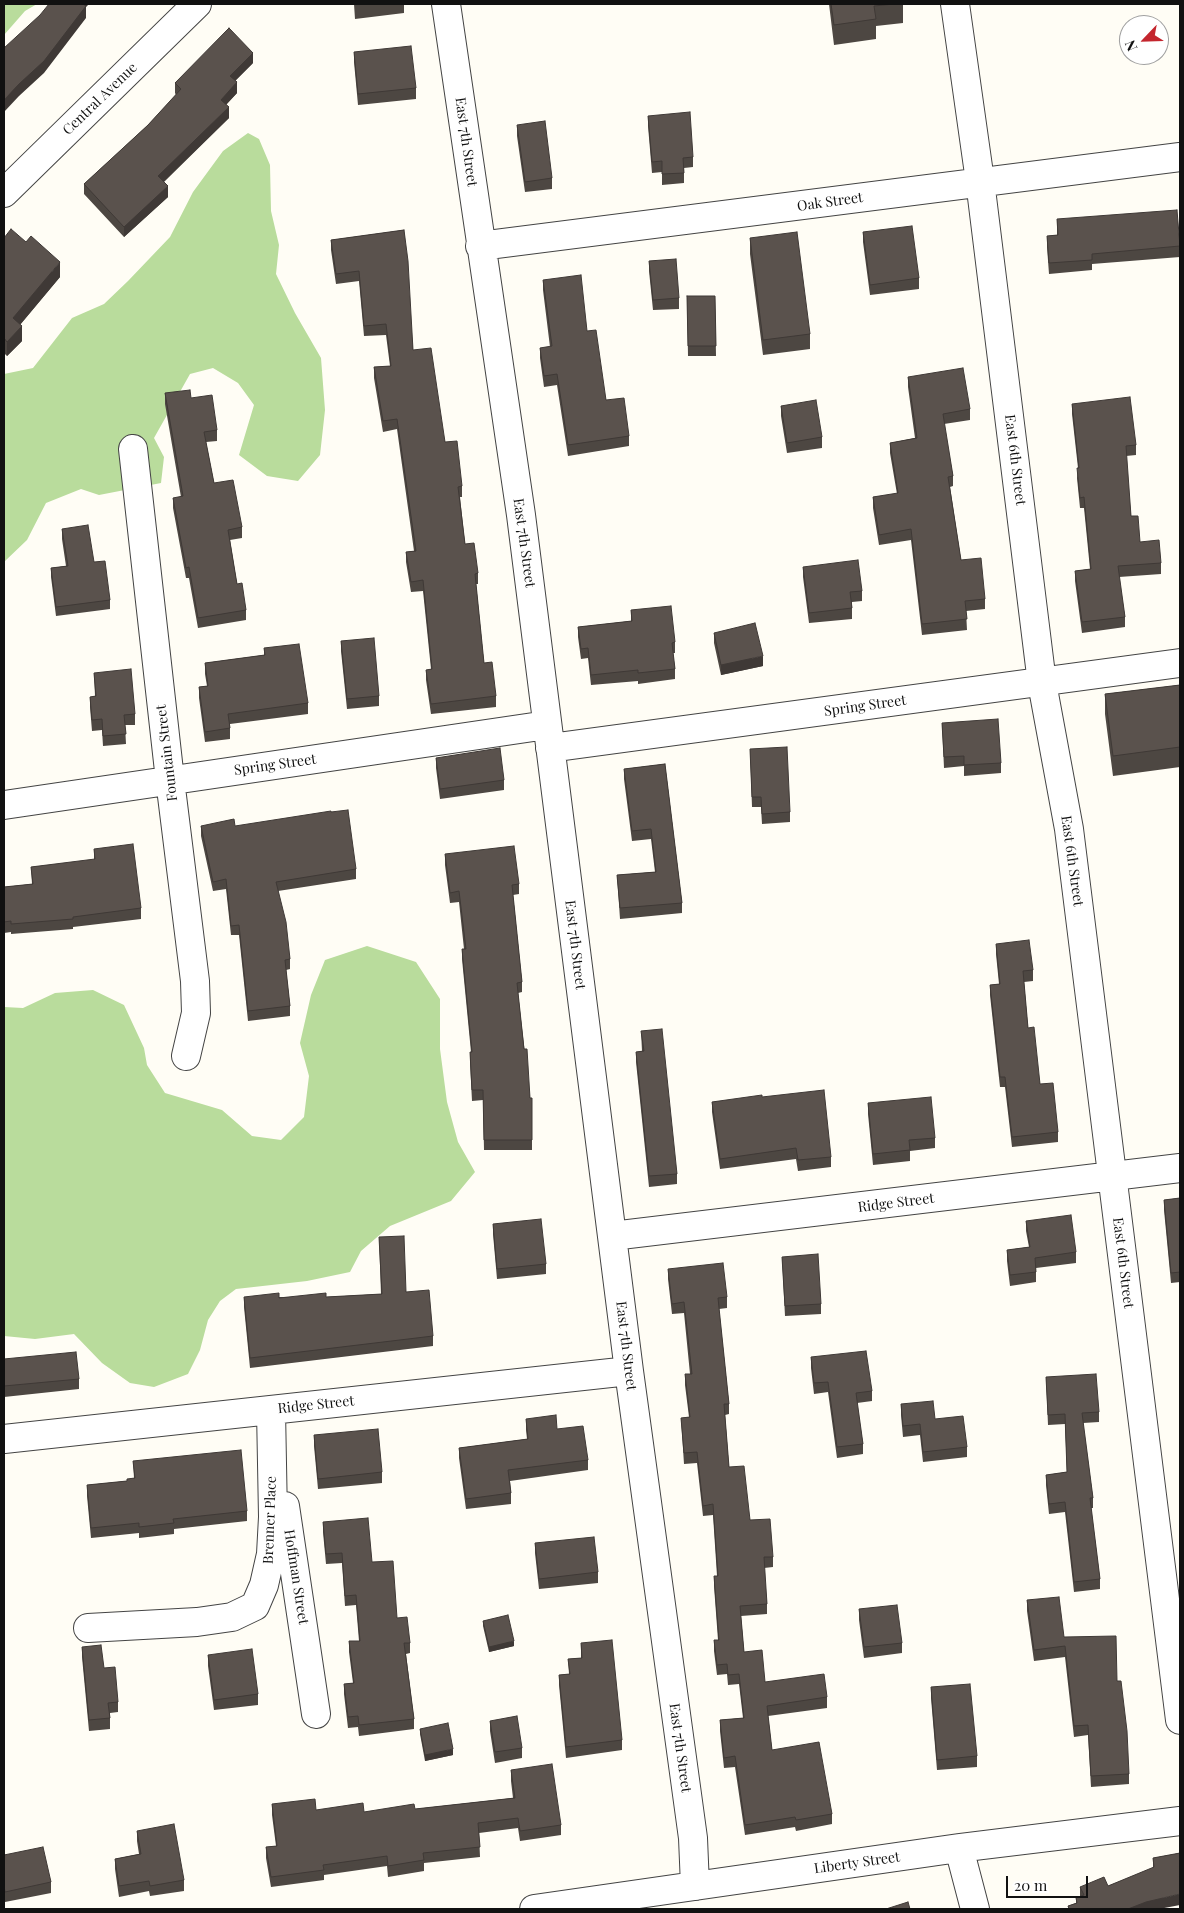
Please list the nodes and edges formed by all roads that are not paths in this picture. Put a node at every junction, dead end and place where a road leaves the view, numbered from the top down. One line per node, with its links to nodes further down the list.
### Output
1 (197, 4): 6 (street, Central Avenue)
2 (446, 4): 7 (street, East 7th Street)
3 (955, 4): 5 (street, East 6th Street)
4 (1180, 157): 5 (street, Oak Street)
5 (980, 181): 7 (street, Oak Street); 10 (street, East 6th Street)
6 (4, 193)
7 (480, 246): 11 (street, East 7th Street)
8 (133, 449): 12 (street, Fountain Street)
9 (1180, 663): 10 (street, Spring Street)
10 (1042, 682): 11 (street, Spring Street); 16 (street, East 6th Street)
11 (549, 737): 12 (street, Spring Street); 17 (street, East 7th Street)
12 (170, 780): 13 (street, Spring Street); 14 (street, Fountain Street)
13 (4, 806)
14 (186, 1056)
15 (1180, 1168): 16 (street, Ridge Street)
16 (1112, 1177): 17 (street, Ridge Street); 23 (street, East 6th Street)
17 (612, 1236): 18 (street, East 7th Street)
18 (629, 1371): 19 (street, Ridge Street); 26 (street, East 7th Street)
19 (271, 1410): 20 (street, Ridge Street); 21 (street, Brenner Place); 22 (street, Hoffman Street)
20 (4, 1439)
21 (88, 1628)
22 (316, 1714)
23 (1180, 1720)
24 (1180, 1821): 25 (street, Liberty Street)
25 (959, 1848): 26 (street, Liberty Street); 28 (street)
26 (695, 1886): 27 (street, Liberty Street)
27 (546, 1908)
28 (975, 1909)

